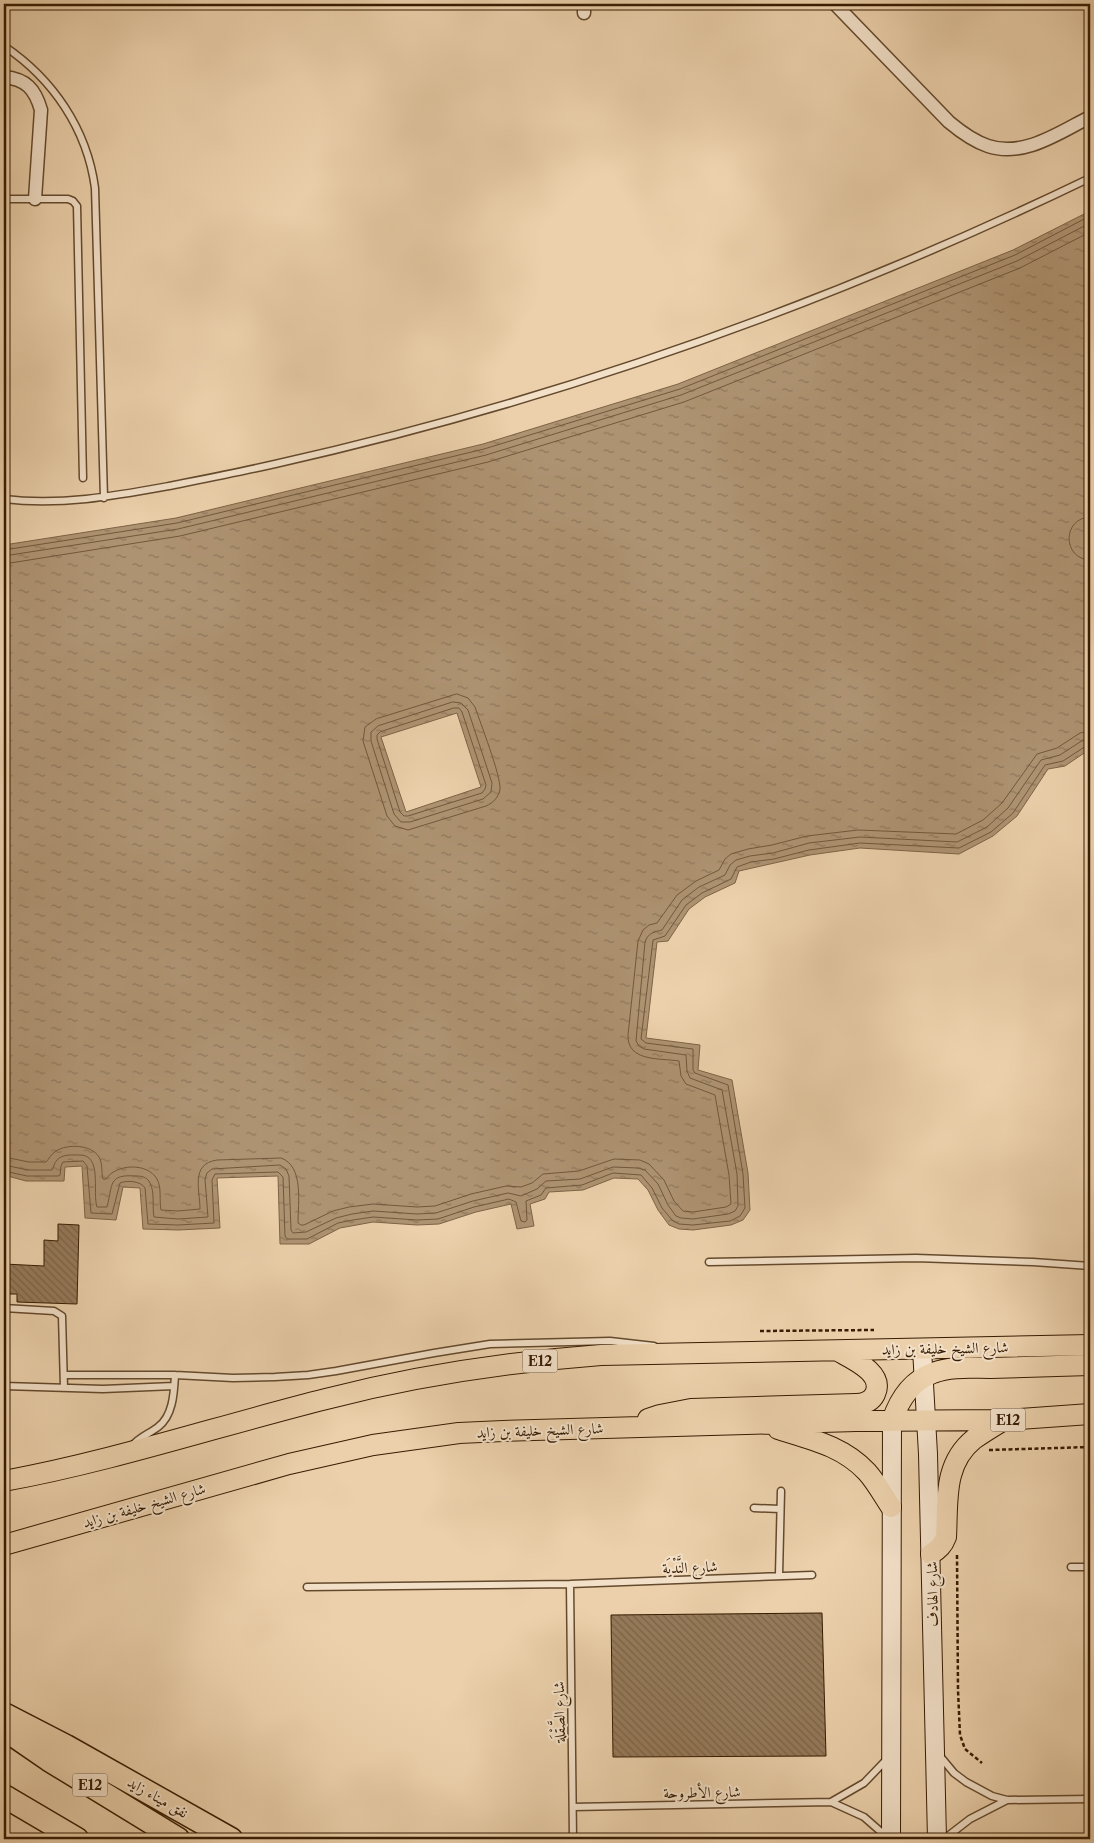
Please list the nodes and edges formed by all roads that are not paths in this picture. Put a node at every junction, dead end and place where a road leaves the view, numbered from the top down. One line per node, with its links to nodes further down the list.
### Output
1 (835, 4): 4 (street)
2 (4, 46): 9 (lane)
3 (4, 77): 7 (street)
4 (1090, 117)
5 (1090, 178): 9 (lane)
6 (4, 199): 7 (lane)
7 (35, 199): 8 (lane)
8 (83, 478)
9 (104, 498): 10 (lane)
10 (4, 499)
11 (709, 1262): 12 (lane)
12 (1090, 1266)
13 (4, 1308): 19 (lane)
14 (1090, 1345): 15 (main road, شارع الشيخ خليفة بن زايد / E12)
15 (922, 1349): 16 (main road, شارع الشيخ خليفة بن زايد / E12); 22 (street, شارع الهادف)
16 (838, 1351): 17 (main road, شارع الشيخ خليفة بن زايد / E12); 32 (main road)
17 (684, 1355): 20 (lane); 33 (main road, شارع الشيخ خليفة بن زايد / E12)
18 (1090, 1365): 22 (main road)
19 (64, 1375): 21 (lane); 25 (lane)
20 (175, 1375): 21 (lane); 24 (lane)
21 (102, 1376): 26 (lane)
22 (924, 1377): 28 (street, شارع الهادف); 30 (main road)
23 (4, 1386): 25 (lane)
24 (174, 1386): 26 (lane); 33 (lane)
25 (64, 1388): 26 (lane)
26 (103, 1389)
27 (1090, 1414): 29 (main road, شارع الشيخ خليفة بن زايد / E12)
28 (926, 1420): 29 (main road, شارع الشيخ خليفة بن زايد / E12); 30 (main road, شارع الشيخ خليفة بن زايد / E12); 40 (street, شارع الهادف)
29 (1004, 1420): 40 (main road)
30 (892, 1421): 31 (main road, شارع الشيخ خليفة بن زايد / E12); 36 (street)
31 (759, 1424): 32 (main road, شارع الشيخ خليفة بن زايد / E12); 36 (main road)
32 (633, 1427): 39 (main road, شارع الشيخ خليفة بن زايد / E12)
33 (126, 1454): 34 (main road, شارع الشيخ خليفة بن زايد / E12)
34 (4, 1481)
35 (781, 1491): 38 (lane)
36 (891, 1507): 50 (street)
37 (754, 1508): 38 (lane)
38 (780, 1509): 44 (lane)
39 (4, 1545)
40 (931, 1554): 49 (street, شارع الهادف)
41 (1071, 1567): 42 (lane)
42 (1090, 1567)
43 (812, 1575): 44 (lane, شارع النَّدْيَة)
44 (779, 1576): 45 (lane, شارع النَّدْيَة)
45 (570, 1584): 46 (lane, شارع النَّدْيَة); 55 (lane, شارع الصَّقْلَة)
46 (307, 1587)
47 (4, 1714): 58 (highway, نفق ميناء زايد)
48 (4, 1728): 57 (highway, E12)
49 (935, 1750): 53 (lane); 61 (street, شارع الهادف)
50 (890, 1754): 54 (lane, شارع الأطروحة); 60 (street)
51 (4, 1796): 56 (highway)
52 (1090, 1799): 53 (lane)
53 (1007, 1800): 62 (lane)
54 (831, 1802): 55 (lane, شارع الأطروحة); 60 (lane, شارع الأطروحة)
55 (573, 1807): 59 (lane, شارع الصَّقْلَة)
56 (77, 1839)
57 (178, 1839)
58 (231, 1839)
59 (573, 1839)
60 (890, 1839)
61 (937, 1839)
62 (944, 1839)

